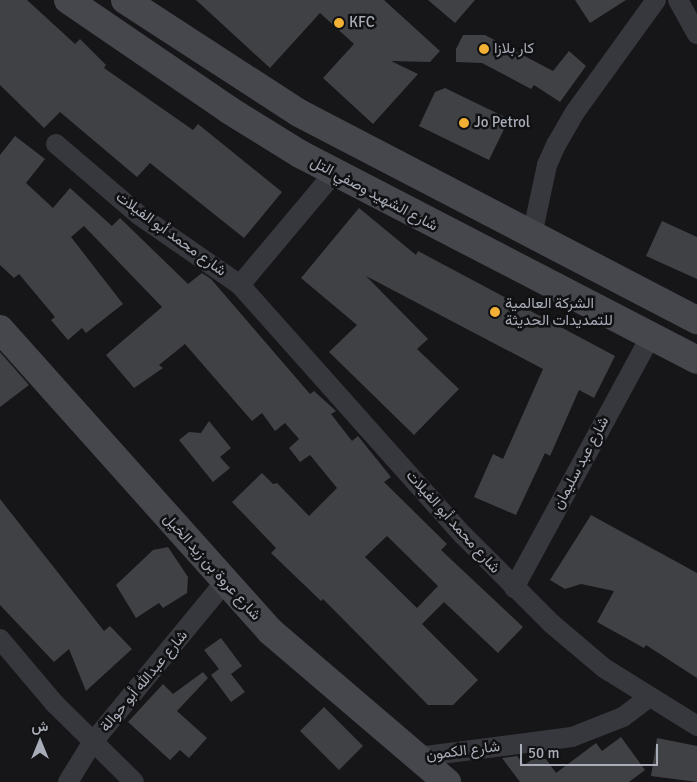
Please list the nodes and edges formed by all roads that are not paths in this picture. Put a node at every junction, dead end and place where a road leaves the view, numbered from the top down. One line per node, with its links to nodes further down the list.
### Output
1 (68, 0): 7 (main road, شارع الشهيد وصفي التل)
2 (125, 0): 8 (main road)
3 (678, 0): 5 (street)
4 (650, 2): 8 (street)
5 (697, 34)
6 (56, 144): 9 (street, شارع محمد أبو الفيلات)
7 (334, 173): 9 (street, شارع محمد أبو الفيلات); 12 (main road, شارع الشهيد وصفي التل)
8 (532, 235): 10 (main road)
9 (240, 285): 15 (street, شارع محمد أبو الفيلات)
10 (697, 320)
11 (0, 329): 14 (main road, شارع عروة بن زيد الخيل)
12 (650, 338): 13 (main road, شارع الشهيد وصفي التل); 15 (street, شارع عبد سليمان)
13 (697, 360)
14 (224, 583): 19 (street, شارع عبدالله أبو حوالة); 20 (main road, شارع عروة بن زيد الخيل)
15 (514, 588): 17 (street, شارع محمد أبو الفيلات)
16 (0, 639): 19 (street)
17 (648, 698): 18 (street, شارع محمد أبو الفيلات); 20 (street, شارع الكمون)
18 (697, 726)
19 (92, 743): 21 (street, شارع عبدالله أبو حوالة); 22 (street)
20 (418, 757): 23 (main road, شارع عروة بن زيد الخيل)
21 (68, 782)
22 (134, 782)
23 (447, 782)

